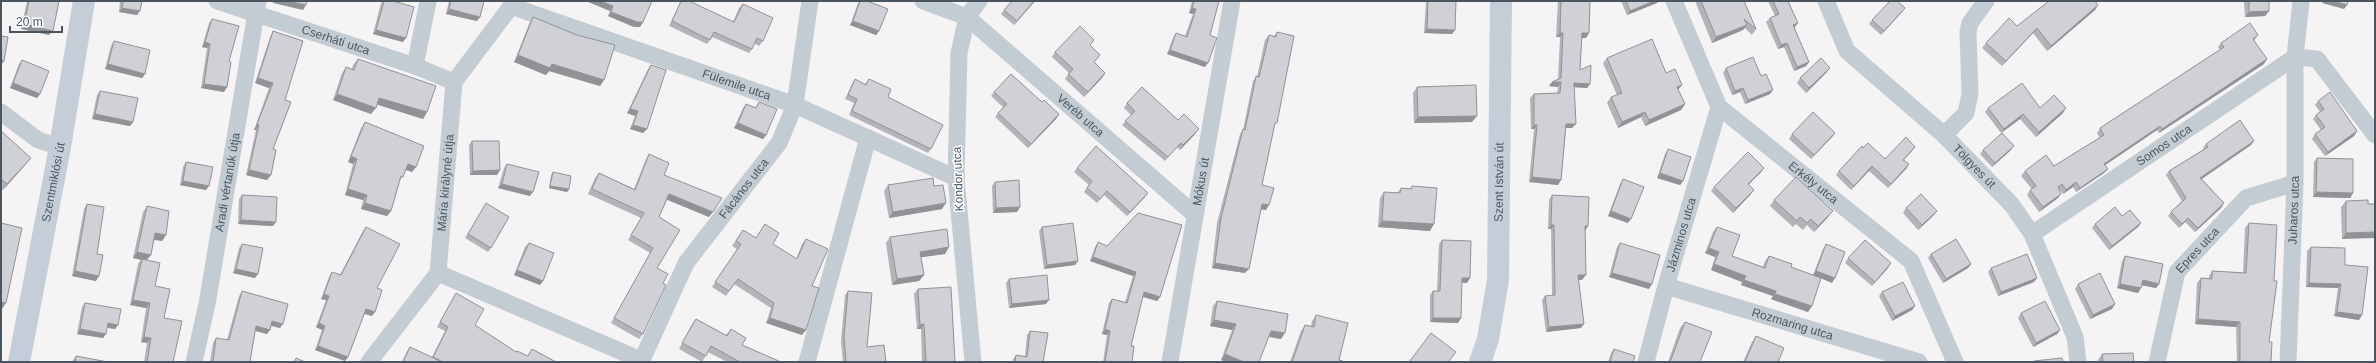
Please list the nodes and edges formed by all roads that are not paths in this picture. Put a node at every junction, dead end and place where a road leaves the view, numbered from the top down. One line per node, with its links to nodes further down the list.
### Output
1 (84, 1): 25 (street, Szentmiklósi út)
2 (217, 1): 14 (street, Cserháti utca)
3 (428, 1): 17 (street)
4 (810, 1): 19 (street, Fácános utca)
5 (923, 1): 15 (street)
6 (979, 1): 15 (street, Kondor utca)
7 (1232, 1): 28 (street, Mókus út)
8 (1501, 1): 39 (street, Szent István út)
9 (1674, 1): 20 (street, Erkély utca)
10 (1826, 1): 22 (street, Tölgyes út)
11 (1986, 1): 22 (street)
12 (2301, 1): 16 (street, Juharos utca)
13 (513, 4): 18 (street); 19 (street, Fülemile utca)
14 (257, 7): 17 (street, Cserháti utca); 34 (street, Aradi vértanúk útja)
15 (967, 17): 26 (street, Kondor utca); 28 (street, Veréb utca)
16 (2295, 57): 23 (street); 27 (street, Juharos utca); 29 (street, Somos utca)
17 (415, 66): 18 (street, Cserháti utca)
18 (454, 82): 30 (street, Mária királyné útja)
19 (795, 105): 24 (street, Fülemile utca); 32 (street, Fácános utca)
20 (1719, 107): 31 (street, Jázminos utca); 42 (street, Erkély utca)
21 (1, 112): 25 (street)
22 (1944, 134): 29 (street, Tölgyes út)
23 (2375, 135)
24 (868, 138): 26 (street, Fülemile utca); 36 (street)
25 (60, 147): 33 (street, Szentmiklósi út)
26 (956, 178): 37 (street, Kondor utca)
27 (2295, 183): 44 (street, Epres utca); 45 (street, Juharos utca)
28 (1194, 214): 38 (street, Mókus út)
29 (2032, 234): 43 (street, Tölgyes út)
30 (438, 273): 32 (street); 35 (street)
31 (1666, 286): 40 (street, Jázminos utca); 41 (street, Rozmaring utca)
32 (641, 361)
33 (19, 362)
34 (194, 362)
35 (369, 362)
36 (807, 362)
37 (973, 362)
38 (1170, 362)
39 (1480, 362)
40 (1646, 362)
41 (1919, 362)
42 (1955, 362)
43 (2078, 362)
44 (2157, 362)
45 (2288, 362)

